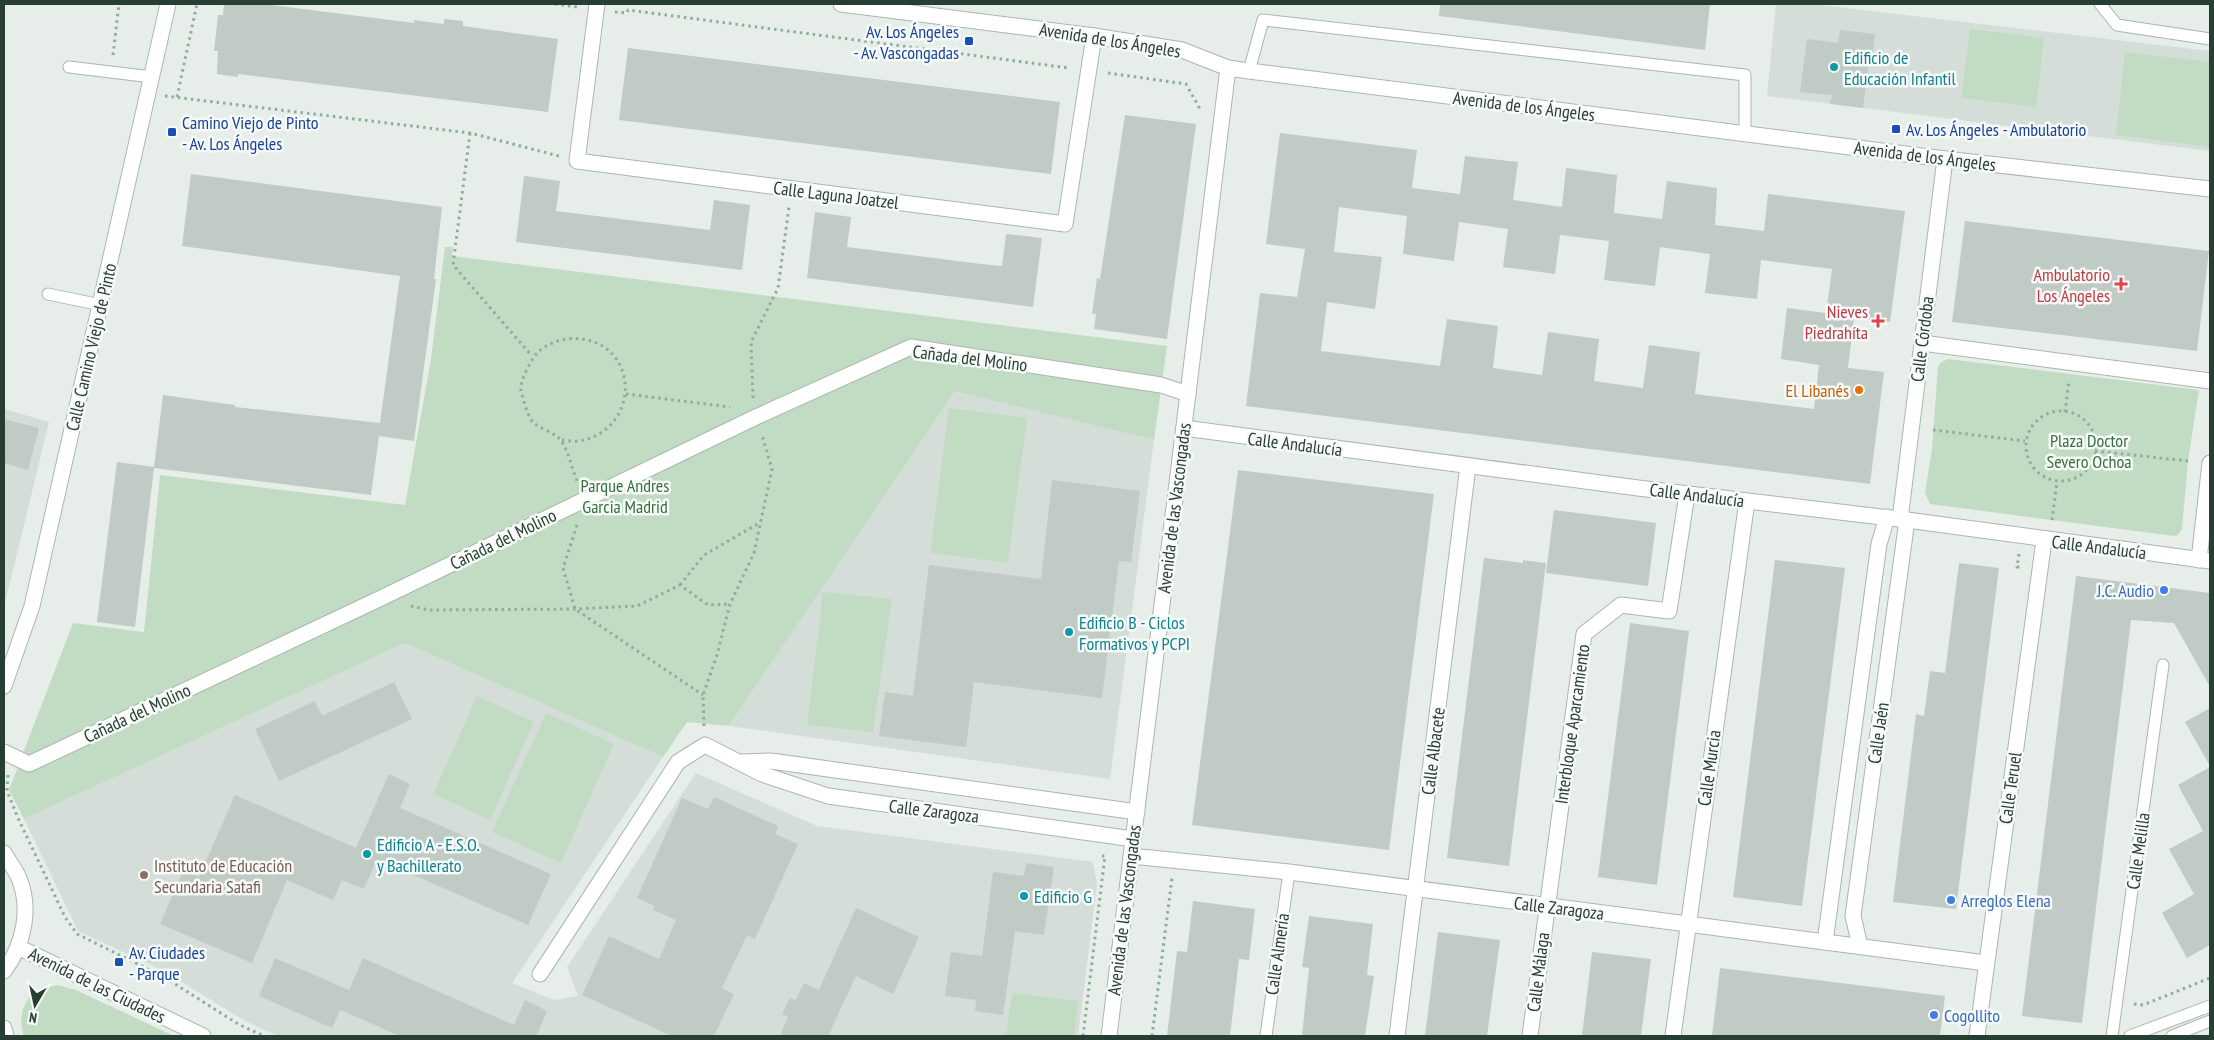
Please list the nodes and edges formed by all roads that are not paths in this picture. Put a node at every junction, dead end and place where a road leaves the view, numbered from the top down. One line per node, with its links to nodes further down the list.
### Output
1 (168, 4): 10 (street, Calle Camino Viejo de Pinto)
2 (841, 4): 5 (street, Avenida de los Ángeles)
3 (2100, 4): 6 (lane)
4 (596, 6): 5 (street, Calle Laguna Joatzel)
5 (1094, 36): 8 (street, Avenida de los Ángeles)
6 (2210, 38)
7 (69, 67): 10 (lane)
8 (1228, 68): 9 (street, Avenida de los Ángeles); 18 (street, Avenida de las Vascongadas)
9 (1248, 71): 11 (street, Avenida de los Ángeles); 11 (lane)
10 (152, 77): 15 (street, Calle Camino Viejo de Pinto)
11 (1745, 133): 12 (street, Avenida de los Ángeles)
12 (1945, 158): 13 (street, Avenida de los Ángeles); 16 (street, Calle Córdoba)
13 (2210, 189)
14 (48, 294): 15 (lane)
15 (101, 305): 28 (street, Calle Camino Viejo de Pinto)
16 (1922, 343): 17 (street); 24 (street, Calle Córdoba)
17 (2210, 381)
18 (1188, 394): 19 (street, Avenida de las Vascongadas); 29 (street, Cañada del Molino)
19 (1184, 428): 21 (street, Calle Andalucía); 31 (street, Avenida de las Vascongadas)
20 (2210, 463): 26 (street)
21 (1468, 466): 22 (street, Calle Andalucía); 36 (street, Calle Albacete)
22 (1687, 494): 23 (street, Calle Andalucía); 37 (street, Interbloque Aparcamiento)
23 (1747, 501): 24 (street, Calle Andalucía); 38 (street, Calle Murcia)
24 (1898, 519): 25 (street, Calle Andalucía); 39 (street, Calle Jaén); 40 (street, Calle Jaén)
25 (2044, 540): 26 (street, Calle Andalucía); 42 (street, Calle Teruel)
26 (2205, 560)
27 (2164, 665): 56 (lane, Calle Melilla)
28 (4, 686)
29 (8, 754)
30 (740, 762): 31 (street, Calle Zaragoza); 32 (street, Calle Zaragoza); 44 (street, Calle Zaragoza)
31 (1137, 812): 32 (street, Avenida de las Vascongadas)
32 (1133, 839): 34 (street, Avenida de las Vascongadas)
33 (4, 853): 41 (street)
34 (1131, 856): 35 (street, Calle Zaragoza); 50 (street, Avenida de las Vascongadas)
35 (1289, 872): 36 (street, Calle Zaragoza); 51 (lane, Calle Almería)
36 (1416, 890): 37 (street, Calle Zaragoza); 52 (street, Calle Albacete)
37 (1547, 907): 38 (street, Calle Zaragoza); 53 (street, Calle Málaga)
38 (1687, 924): 39 (street, Calle Zaragoza); 54 (street, Calle Murcia)
39 (1825, 942): 40 (street, Calle Zaragoza)
40 (1860, 946): 42 (street, Calle Zaragoza)
41 (18, 947): 43 (street); 49 (street, Avenida de las Ciudades)
42 (1986, 963): 55 (street, Calle Teruel)
43 (4, 971)
44 (540, 974)
45 (2210, 1006): 57 (lane)
46 (2210, 1021): 58 (lane)
47 (4, 1028): 48 (street)
48 (6, 1036)
49 (203, 1036)
50 (1109, 1036)
51 (1266, 1036)
52 (1398, 1036)
53 (1530, 1036)
54 (1673, 1036)
55 (1978, 1036)
56 (2112, 1036)
57 (2130, 1036)
58 (2172, 1036)

